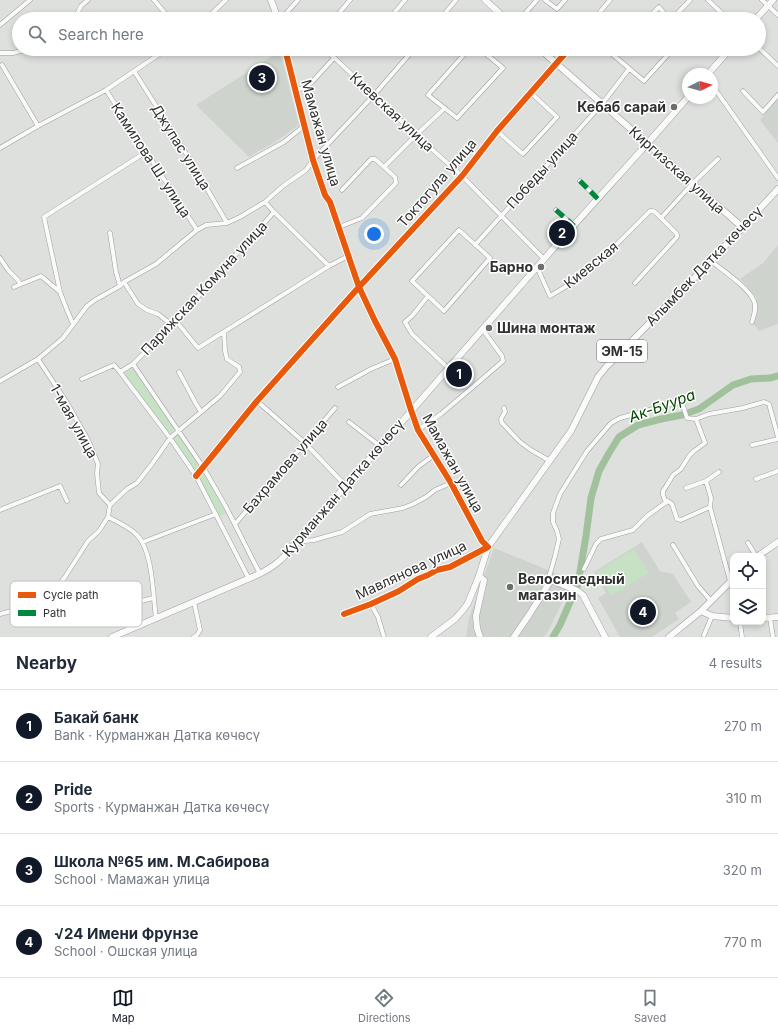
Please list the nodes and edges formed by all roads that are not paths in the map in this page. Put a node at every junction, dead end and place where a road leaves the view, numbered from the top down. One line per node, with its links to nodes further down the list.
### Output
1 (30, 0): 20 (street)
2 (88, 0): 21 (street)
3 (154, 0): 22 (street)
4 (226, 0): 23 (street)
5 (272, 0): 24 (main road)
6 (298, 0): 25 (street)
7 (350, 0): 26 (street)
8 (405, 0): 27 (street)
9 (456, 0): 28 (street)
10 (485, 0): 29 (main road)
11 (537, 0): 30 (street)
12 (546, 0): 13 (street)
13 (565, 0)
14 (610, 0): 31 (street)
15 (690, 0): 34 (street)
16 (708, 0): 35 (street)
17 (762, 0): 19 (street)
18 (773, 0): 19 (main road)
19 (768, 5): 36 (main road); 38 (street)
20 (16, 12)
21 (78, 12)
22 (164, 12)
23 (213, 12)
24 (276, 12)
25 (288, 12)
26 (340, 12)
27 (395, 12)
28 (446, 12)
29 (498, 12)
30 (526, 12)
31 (600, 12)
32 (654, 12): 33 (street)
33 (664, 12)
34 (677, 12)
35 (721, 12)
36 (762, 12)
37 (12, 15): 39 (street)
38 (778, 15)
39 (0, 25)
40 (0, 53): 41 (street)
41 (12, 53)
42 (766, 55): 56 (street)
43 (156, 56): 59 (street)
44 (287, 56): 61 (main road, Мамажан улица)
45 (333, 56): 61 (street); 65 (street, Киевская улица)
46 (408, 56): 65 (street)
47 (463, 56): 69 (street)
48 (488, 56): 69 (street)
49 (548, 56): 54 (main road, Киргизская улица)
50 (562, 56): 54 (street, Токтогула улица)
51 (614, 56): 58 (street)
52 (667, 56): 58 (street)
53 (724, 56): 57 (main road)
54 (557, 63): 63 (street, Токтогула улица); 67 (main road, Киргизская улица)
55 (2, 66): 70 (street)
56 (778, 66)
57 (713, 68)
58 (629, 69): 67 (street, Победы улица)
59 (134, 71): 60 (street); 93 (street, Джупас улица)
60 (106, 90): 70 (street); 76 (street, Камилова Ш. улица)
61 (295, 90): 71 (main road, Мамажан улица)
62 (743, 91): 66 (street)
63 (531, 93): 72 (street, Токтогула улица); 72 (street)
64 (718, 93): 82 (street)
65 (374, 95): 73 (street, Киевская улица); 78 (street)
66 (778, 95)
67 (602, 104): 74 (main road, Киргизская улица); 91 (street, Победы улица)
68 (682, 104): 74 (main road, Курманжан Датка көчөсү)
69 (445, 108): 73 (street)
70 (38, 126): 75 (street)
71 (304, 126): 78 (main road, Мамажан улица); 80 (street)
72 (497, 131): 81 (street, Токтогула улица)
73 (416, 135): 79 (street); 81 (street, Киевская улица)
74 (648, 144): 84 (main road, Киргизская улица); 87 (main road, Курманжан Датка көчөсү)
75 (0, 148)
76 (146, 152): 97 (street, Камилова Ш. улица); 112 (street)
77 (718, 159): 84 (street)
78 (313, 160): 88 (street); 95 (main road, Мамажан улица)
79 (384, 167): 86 (street); 95 (street)
80 (237, 168)
81 (462, 176): 91 (street, Киевская улица); 111 (street, Токтогула улица)
82 (778, 178)
83 (580, 181): 87 (street)
84 (692, 184): 92 (street); 96 (main road, Киргизская улица)
85 (778, 189): 96 (main road, Алымбек Датка көчөсү / ЭМ-15)
86 (342, 190)
87 (598, 199): 94 (main road, Курманжан Датка көчөсү)
88 (265, 202): 90 (street); 93 (street)
89 (556, 210): 94 (street)
90 (274, 212): 104 (street); 114 (street, Парижская Комуна улица)
91 (501, 216): 99 (street, Победы улица); 102 (street, Киевская улица)
92 (661, 218): 105 (street, Киевская); 107 (street)
93 (227, 223): 97 (street)
94 (574, 226): 102 (main road, Курманжан Датка көчөсү)
95 (339, 227): 100 (main road, Мамажан улица)
96 (742, 227): 103 (main road, Алымбек Датка көчөсү / ЭМ-15)
97 (197, 230): 106 (street)
98 (110, 233): 109 (street)
99 (475, 245): 113 (street); 113 (street)
100 (348, 256): 104 (street); 111 (main road, Мамажан улица)
101 (0, 258): 108 (street)
102 (544, 259): 105 (main road, Курманжан Датка көчөсү)
103 (711, 261): 115 (street); 144 (main road, Алымбек Датка көчөсү / ЭМ-15)
104 (329, 266): 119 (street)
105 (537, 267): 118 (main road, Курманжан Датка көчөсү)
106 (124, 282): 109 (street); 117 (street)
107 (635, 283)
108 (20, 284): 110 (street); 112 (street)
109 (120, 286): 116 (street)
110 (14, 287)
111 (359, 287): 120 (main road, Мамажан улица); 129 (street, Токтогула улица)
112 (60, 292): 116 (street)
113 (428, 296): 123 (street)
114 (176, 321): 117 (street, Парижская Комуна улица); 119 (street)
115 (752, 322)
116 (73, 324): 121 (street)
117 (172, 325): 122 (street, Парижская Комуна улица)
118 (483, 330): 123 (main road, Курманжан Датка көчөсү); 136 (street)
119 (224, 332): 133 (street)
120 (395, 358): 128 (street); 132 (main road, Мамажан улица)
121 (38, 359): 127 (street); 157 (street, 1-мая улица)
122 (133, 364): 124 (street, Парижская Комуна улица); 137 (street)
123 (448, 368): 132 (main road, Курманжан Датка көчөсү)
124 (120, 372): 126 (street); 138 (street)
125 (179, 372): 133 (street)
126 (82, 379)
127 (0, 381)
128 (338, 387)
129 (257, 401): 140 (street); 145 (street, Токтогула улица)
130 (335, 408): 140 (street, Бахрамова улица)
131 (504, 408): 144 (street)
132 (411, 410): 136 (main road, Мамажан улица); 142 (main road, Курманжан Датка көчөсү)
133 (201, 412): 137 (street)
134 (696, 419): 139 (street); 156 (street); 176 (street)
135 (349, 422): 142 (street)
136 (418, 430): 143 (main road, Мамажан улица)
137 (179, 431): 138 (street); 145 (street)
138 (170, 438): 148 (street); 157 (street)
139 (778, 438): 141 (street)
140 (304, 443): 153 (street); 162 (street, Бахрамова улица)
141 (752, 445)
142 (380, 446): 153 (main road, Курманжан Датка көчөсү)
143 (434, 456): 151 (main road, Мамажан улица); 152 (street)
144 (550, 461): 168 (main road, Алымбек Датка көчөсү / ЭМ-15)
145 (203, 467): 148 (street, Токтогула улица); 162 (street)
146 (778, 471): 149 (street)
147 (719, 472): 150 (street)
148 (196, 476): 160 (street)
149 (756, 479)
150 (706, 481): 154 (street); 158 (street)
151 (451, 484): 164 (street); 168 (main road, Мамажан улица)
152 (401, 485)
153 (346, 486): 164 (main road, Курманжан Датка көчөсү)
154 (686, 488)
155 (67, 501): 159 (street)
156 (666, 503): 158 (street); 171 (street)
157 (110, 505): 161 (street)
158 (710, 507): 172 (street)
159 (0, 510)
160 (216, 514): 163 (street); 175 (street)
161 (108, 517): 163 (street); 177 (street)
162 (235, 524): 173 (street)
163 (143, 542): 179 (street)
164 (296, 542): 173 (main road, Курманжан Датка көчөсү)
165 (778, 542): 170 (main road)
166 (748, 543): 169 (street)
167 (673, 545): 181 (street)
168 (488, 547): 174 (main road, Алымбек Датка көчөсү); 183 (street, Мавлянова улица)
169 (755, 553)
170 (762, 553)
171 (584, 569)
172 (730, 573)
173 (260, 574): 175 (main road, Курманжан Датка көчөсү)
174 (479, 576): 202 (main road, Алымбек Датка көчөсү); 203 (main road)
175 (249, 579): 182 (main road, Курманжан Датка көчөсү)
176 (551, 580): 198 (main road); 204 (main road)
177 (62, 581)
178 (730, 582): 181 (main road)
179 (154, 598): 180 (street); 193 (street)
180 (142, 601)
181 (711, 601): 185 (main road)
182 (194, 602): 193 (main road, Курманжан Датка көчөсү); 200 (street)
183 (371, 604): 187 (street, Мавлянова улица); 201 (street)
184 (10, 611): 186 (street)
185 (701, 611): 188 (main road); 205 (main road)
186 (0, 614)
187 (344, 614)
188 (712, 616): 189 (main road); 197 (street)
189 (730, 618)
190 (766, 618): 191 (main road)
191 (770, 618): 192 (main road); 207 (street)
192 (778, 618)
193 (156, 619): 194 (main road, Курманжан Датка көчөсү)
194 (142, 625)
195 (740, 625): 206 (street)
196 (136, 627): 199 (main road, Курманжан Датка көчөсү)
197 (704, 635)
198 (603, 636)
199 (112, 637)
200 (194, 637)
201 (384, 637)
202 (431, 637)
203 (480, 637)
204 (514, 637)
205 (668, 637)
206 (742, 637)
207 (772, 637)

